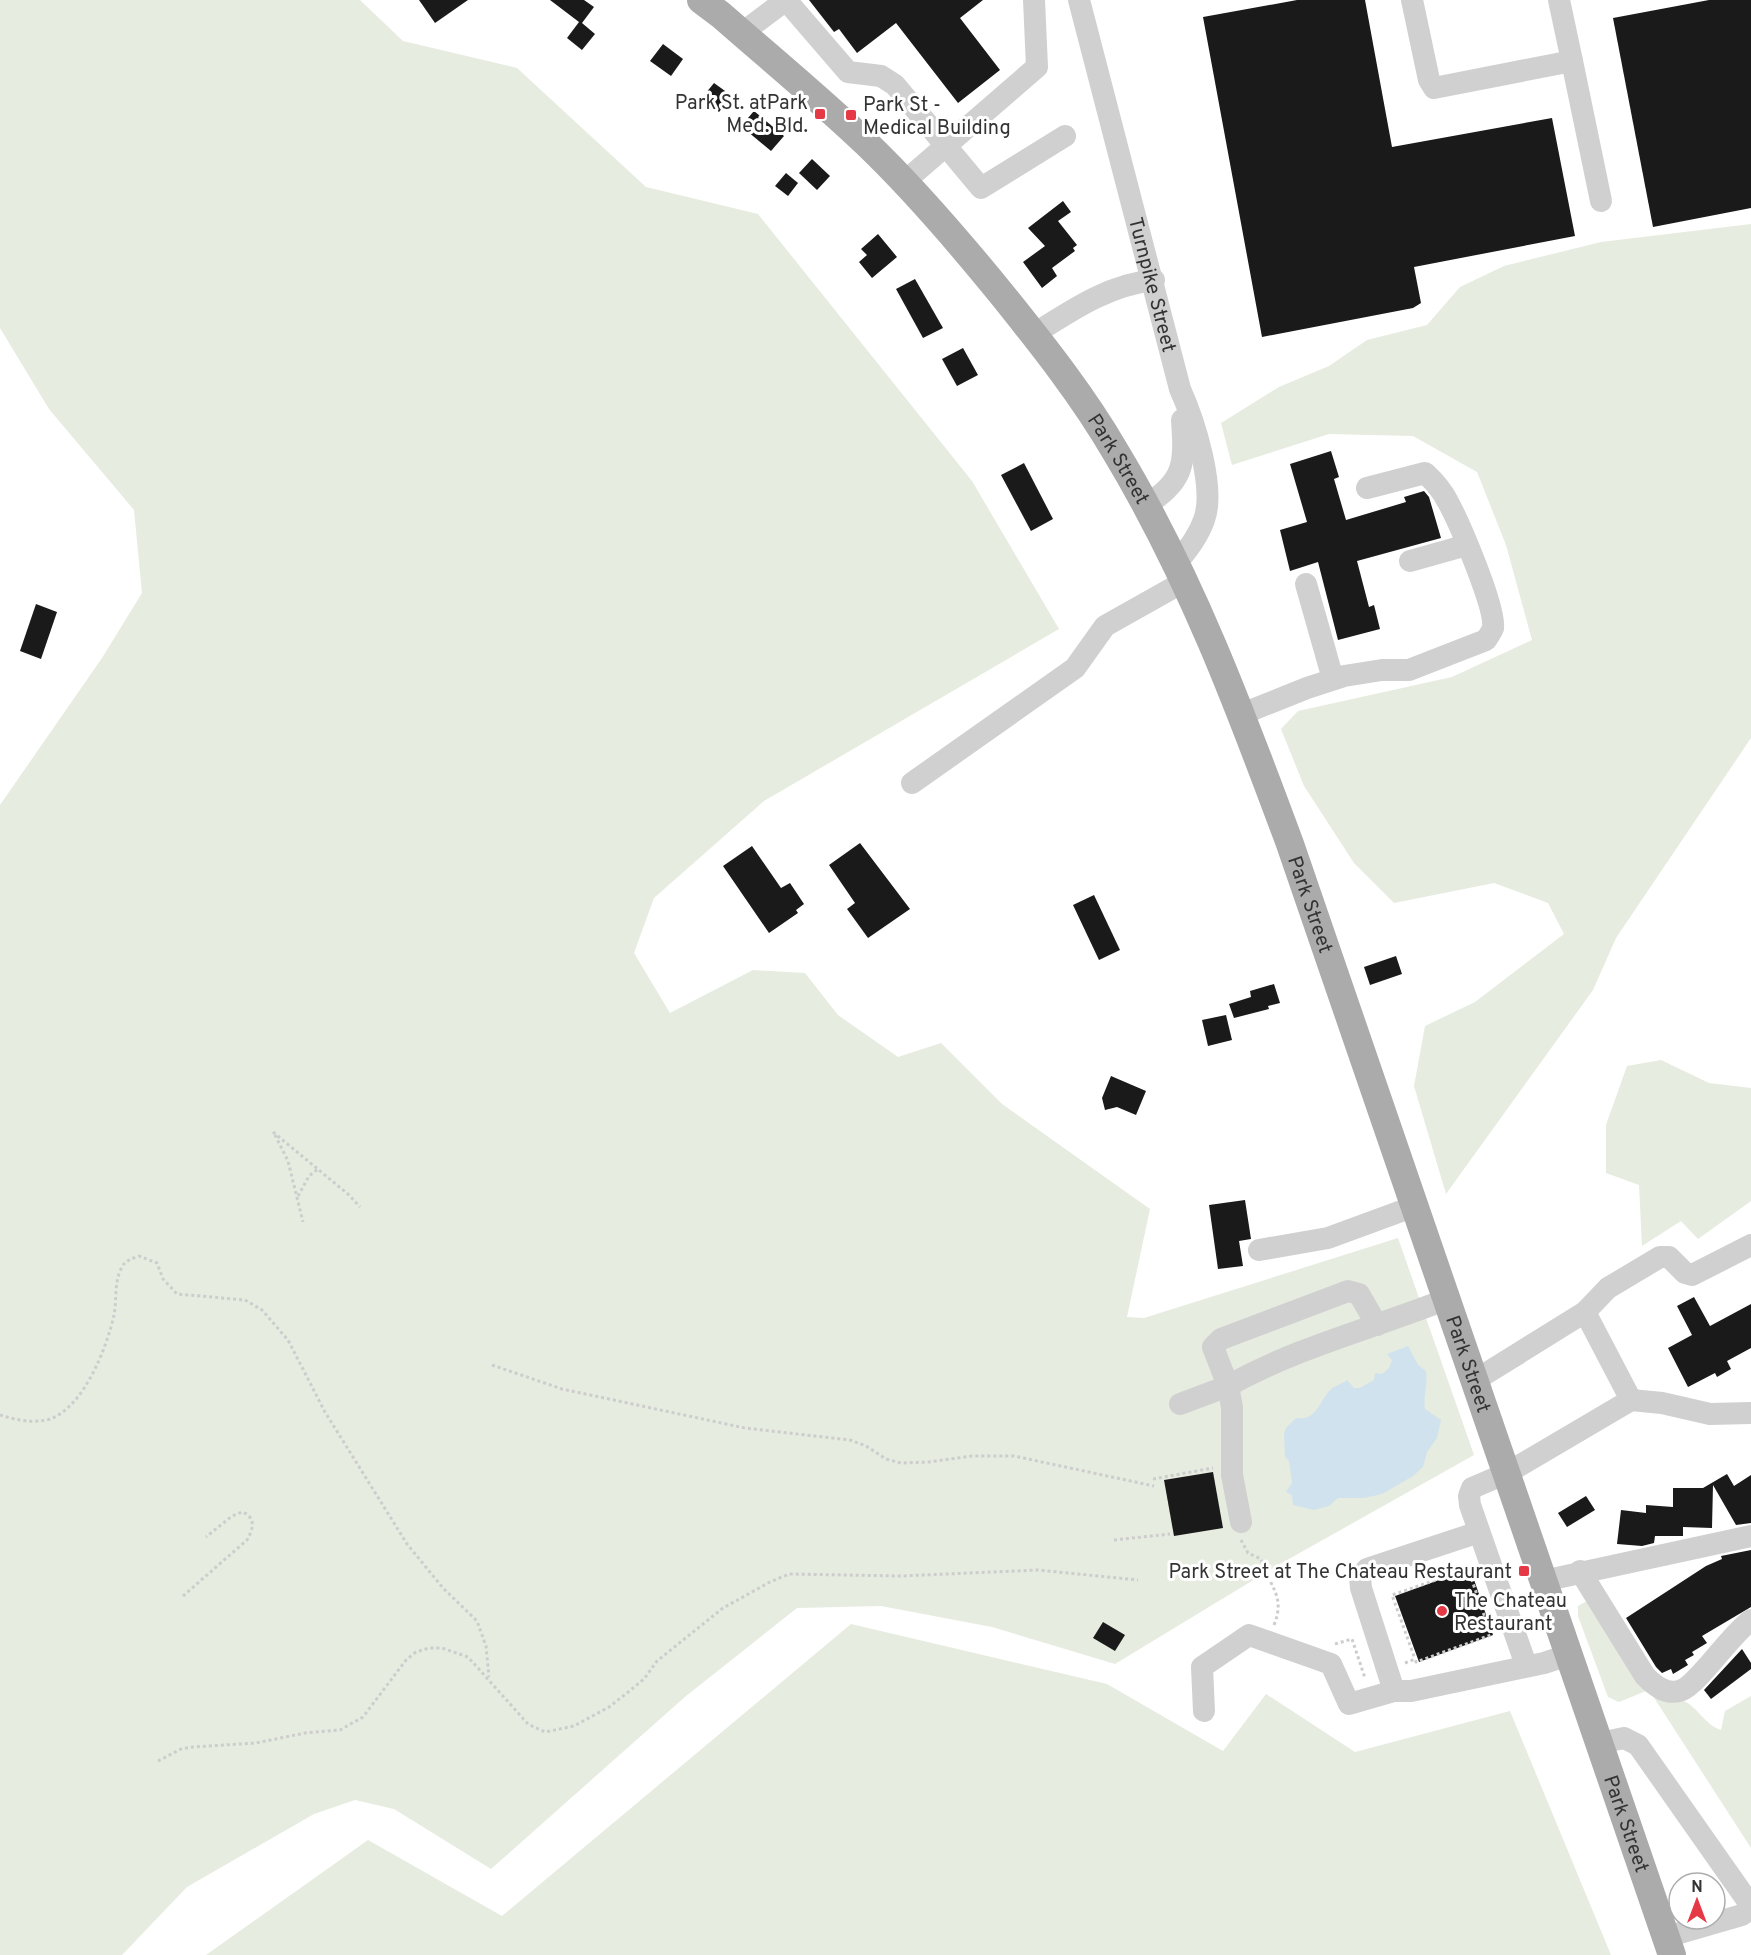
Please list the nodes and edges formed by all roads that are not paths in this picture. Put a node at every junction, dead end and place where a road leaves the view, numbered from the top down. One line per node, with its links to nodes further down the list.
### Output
1 (786, 0): 7 (street); 10 (street)
2 (1034, 0): 10 (street)
3 (1079, 0): 13 (street, Turnpike Street)
4 (1412, 0): 8 (street)
5 (1559, 0): 8 (street)
6 (716, 4): 7 (main road, Park Street)
7 (742, 33): 11 (main road, Park Street)
8 (1572, 61): 12 (street)
9 (1065, 136): 10 (street)
10 (945, 146): 11 (street)
11 (904, 182): 14 (main road, Park Street)
12 (1601, 201)
13 (1154, 280): 14 (street); 15 (street, Turnpike Street)
14 (1034, 334): 17 (main road, Park Street)
15 (1180, 389): 17 (street); 20 (street, Turnpike Street)
16 (1367, 488): 18 (street)
17 (1146, 505): 20 (main road, Park Street)
18 (1467, 546): 19 (street); 22 (street)
19 (1410, 561)
20 (1181, 572): 23 (main road, Park Street); 24 (street)
21 (1305, 584): 22 (street)
22 (1333, 679): 23 (street)
23 (1242, 714): 25 (main road, Park Street)
24 (912, 783)
25 (1415, 1206): 27 (street); 28 (main road, Park Street)
26 (1751, 1245): 29 (street)
27 (1258, 1250)
28 (1448, 1299): 30 (street); 31 (main road, Park Street)
29 (1585, 1312): 31 (street); 33 (street)
30 (1377, 1325): 32 (street); 32 (street)
31 (1474, 1381): 36 (main road, Park Street)
32 (1228, 1386): 34 (street); 37 (street)
33 (1631, 1401): 35 (street); 36 (street)
34 (1180, 1404)
35 (1751, 1413)
36 (1507, 1473): 38 (street); 41 (main road, Park Street)
37 (1241, 1522)
38 (1479, 1532): 44 (street); 45 (street)
39 (1751, 1536): 40 (street)
40 (1581, 1571): 41 (street); 42 (street)
41 (1543, 1581): 43 (main road, Park Street)
42 (1751, 1620)
43 (1568, 1655): 44 (street); 47 (main road, Park Street)
44 (1526, 1665): 45 (street)
45 (1394, 1690): 46 (street)
46 (1203, 1710)
47 (1600, 1743): 48 (main road, Park Street); 48 (street)
48 (1669, 1946)

